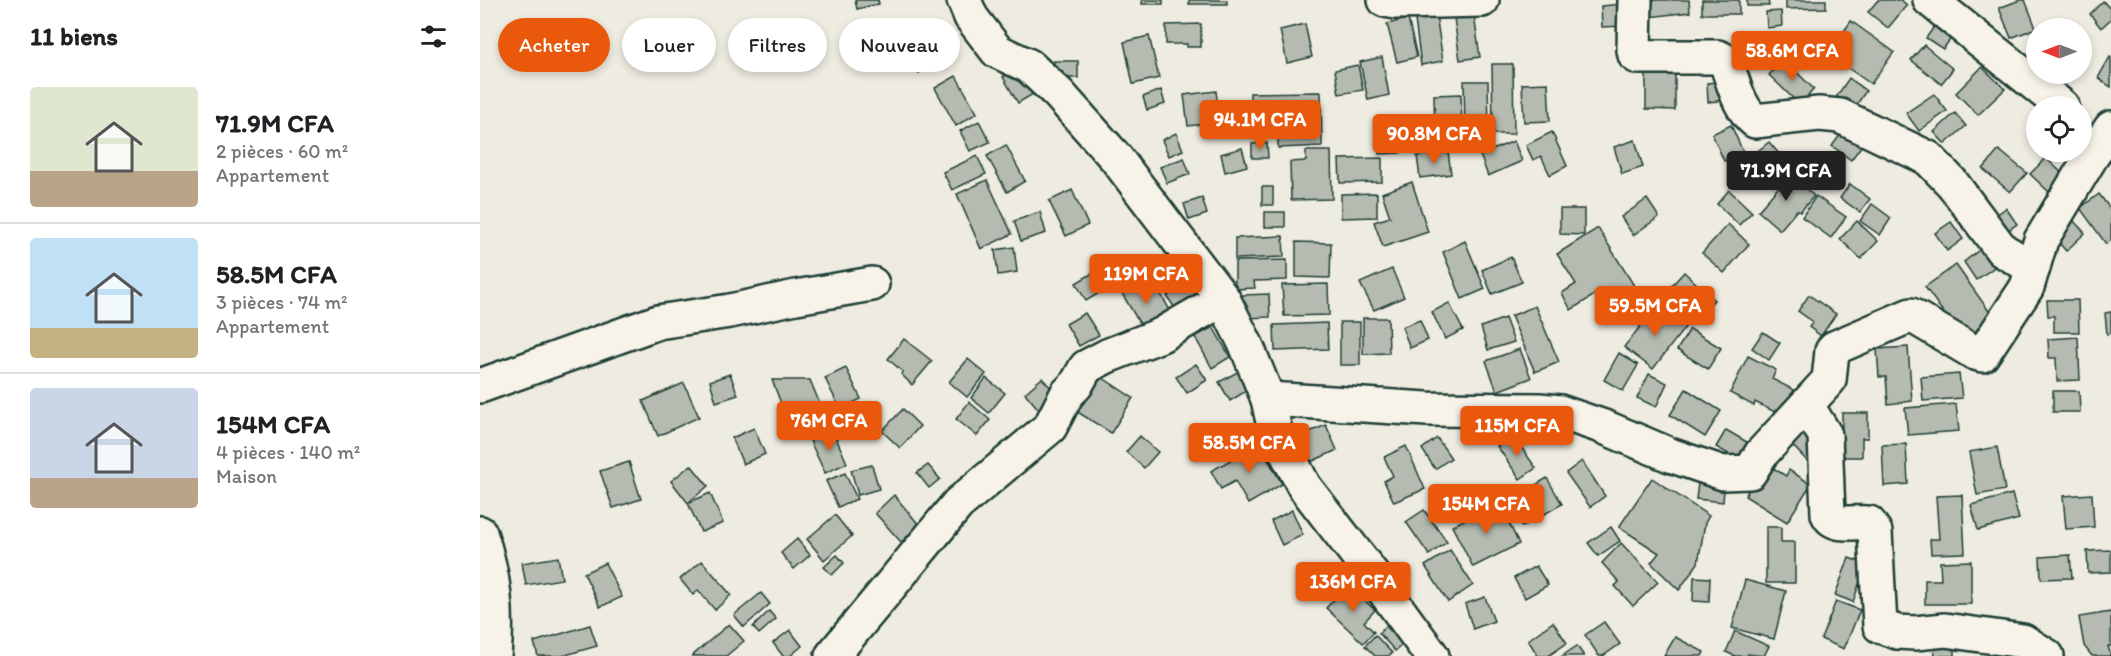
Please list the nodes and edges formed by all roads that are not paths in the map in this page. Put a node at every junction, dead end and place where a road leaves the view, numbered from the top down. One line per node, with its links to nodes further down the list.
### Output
1 (964, 0): 10 (street)
2 (1385, 0): 3 (street)
3 (1482, 0)
4 (1635, 0): 8 (street)
5 (1929, 0): 6 (street)
6 (2049, 96)
7 (2099, 130): 8 (street)
8 (2033, 268): 13 (street)
9 (872, 284): 11 (street)
10 (1223, 299): 12 (street); 16 (street)
11 (480, 386)
12 (1268, 399): 13 (street); 17 (street)
13 (1807, 406): 18 (street)
14 (480, 533): 15 (street)
15 (494, 656)
16 (832, 656)
17 (1432, 656)
18 (2047, 656)

